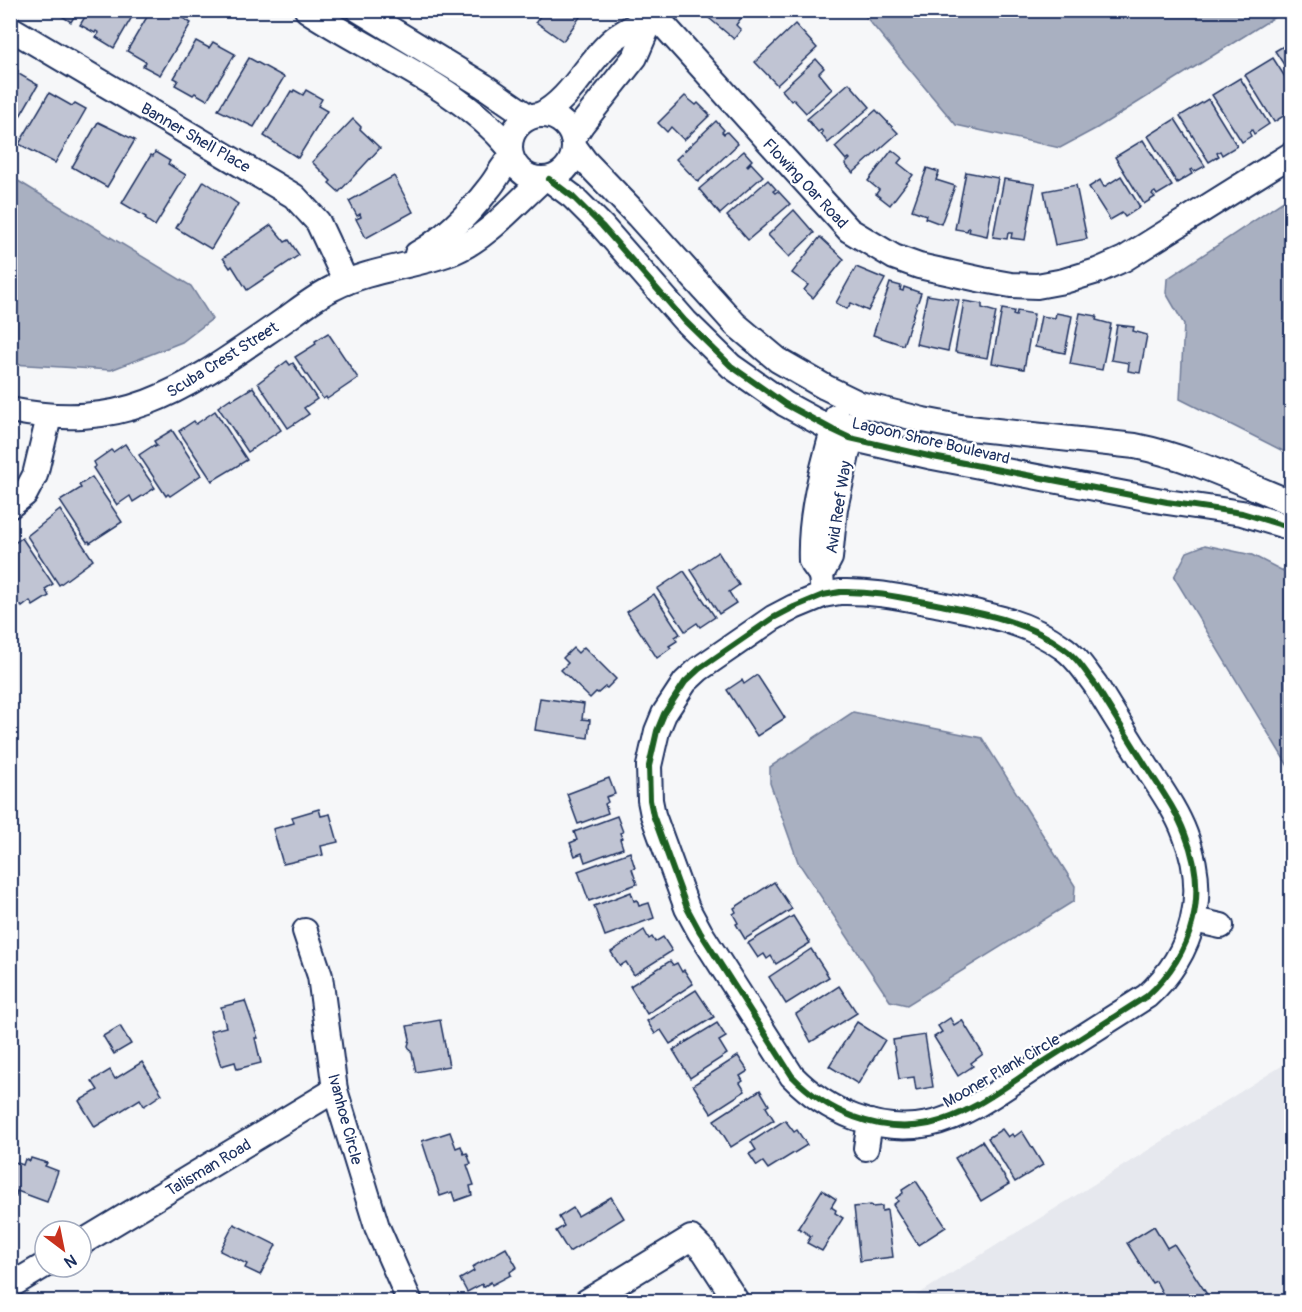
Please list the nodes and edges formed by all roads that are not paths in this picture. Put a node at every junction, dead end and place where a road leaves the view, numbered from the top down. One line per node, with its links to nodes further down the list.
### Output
1 (307, 10): 7 (street)
2 (359, 10): 5 (street)
3 (653, 11): 5 (street); 6 (street); 8 (street, Flowing Oar Road)
4 (10, 28): 11 (street, Banner Shell Place)
5 (534, 116): 6 (street); 7 (street)
6 (574, 142): 9 (street); 12 (street, Lagoon Shore Boulevard)
7 (510, 152): 9 (street); 10 (street, Scuba Crest Street)
8 (1292, 154)
9 (545, 179): 10 (street, Scuba Crest Street); 15 (street, Lagoon Shore Boulevard)
10 (388, 268): 11 (street, Scuba Crest Street)
11 (346, 282): 14 (street, Scuba Crest Street)
12 (851, 400): 15 (street, Avid Reef Way); 16 (street, Lagoon Shore Boulevard)
13 (10, 410): 14 (street, Scuba Crest Street)
14 (49, 417): 17 (street)
15 (842, 434): 18 (street, Lagoon Shore Boulevard); 19 (street, Avid Reef Way)
16 (1292, 503)
17 (10, 506)
18 (1292, 528)
19 (822, 585): 20 (street, Mooner Plank Circle); 24 (street, Mooner Plank Circle)
20 (1194, 920): 21 (street); 24 (street, Mooner Plank Circle)
21 (1221, 926)
22 (305, 931): 23 (street, Ivanhoe Circle)
23 (335, 1090): 26 (street, Talisman Road); 29 (street, Ivanhoe Circle)
24 (870, 1122): 25 (street)
25 (866, 1148)
26 (93, 1236)
27 (33, 1272): 28 (street)
28 (10, 1286)
29 (410, 1302)
30 (586, 1302): 31 (street)
31 (737, 1302)

